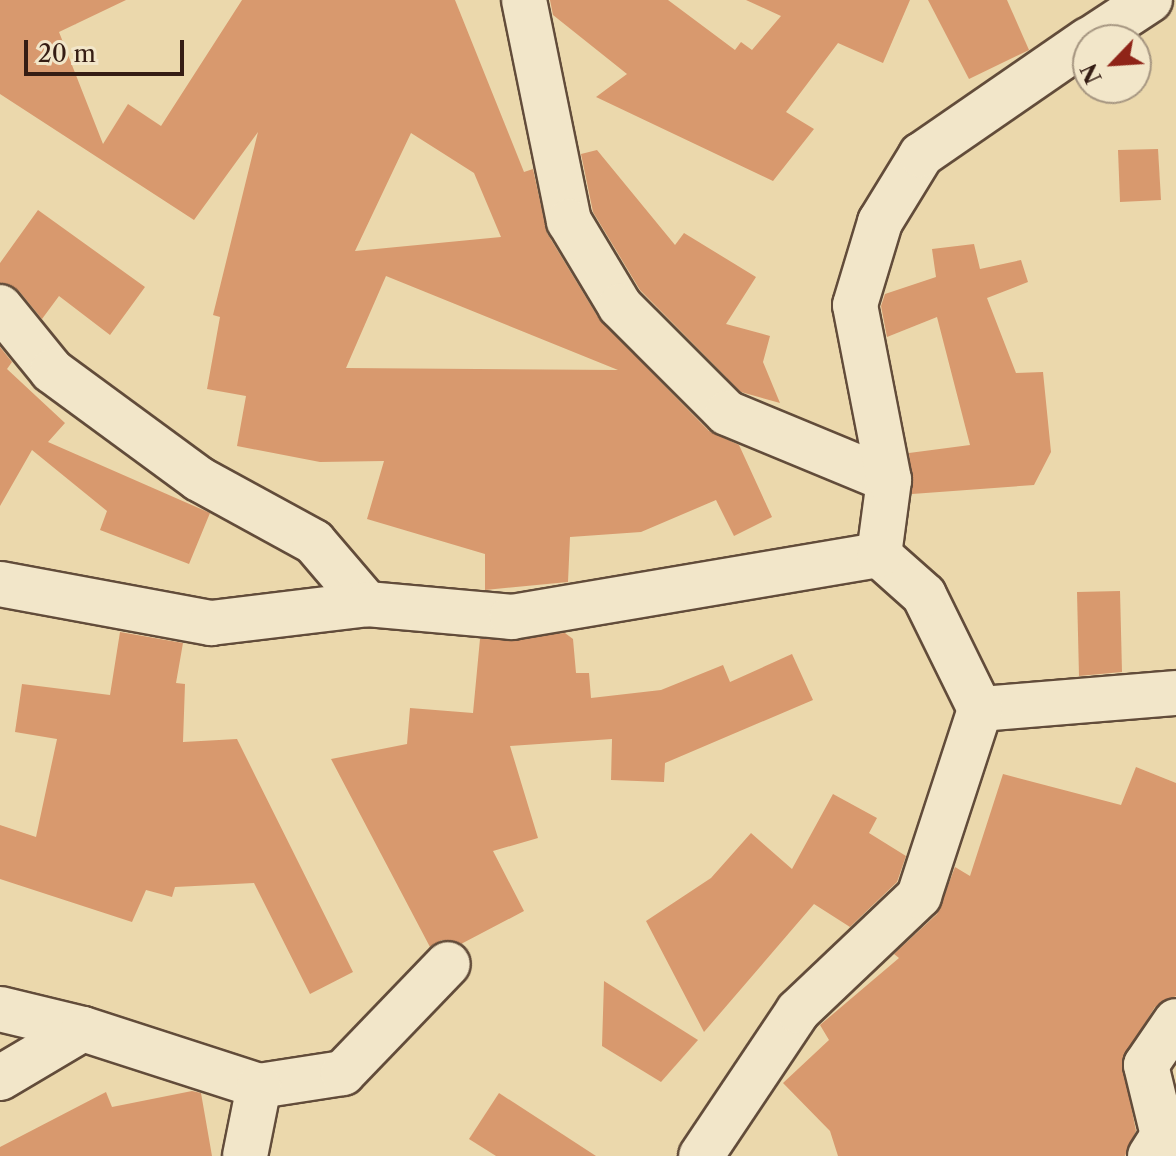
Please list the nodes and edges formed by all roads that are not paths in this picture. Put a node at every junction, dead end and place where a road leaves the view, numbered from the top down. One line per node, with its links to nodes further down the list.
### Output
1 (524, 0): 6 (street)
2 (1150, 0): 3 (street)
3 (1113, 24)
4 (1072, 51): 6 (street)
5 (0, 307): 9 (street)
6 (889, 480): 7 (street)
7 (879, 555): 9 (street); 11 (street)
8 (0, 584): 9 (street)
9 (367, 604)
10 (1175, 695): 11 (street)
11 (980, 709): 19 (street)
12 (448, 964): 17 (street)
13 (0, 1009): 15 (street)
14 (1176, 1021): 20 (street)
15 (83, 1029): 16 (street); 17 (street)
16 (0, 1078)
17 (259, 1086): 18 (street)
18 (245, 1156)
19 (701, 1156)
20 (1150, 1156)

